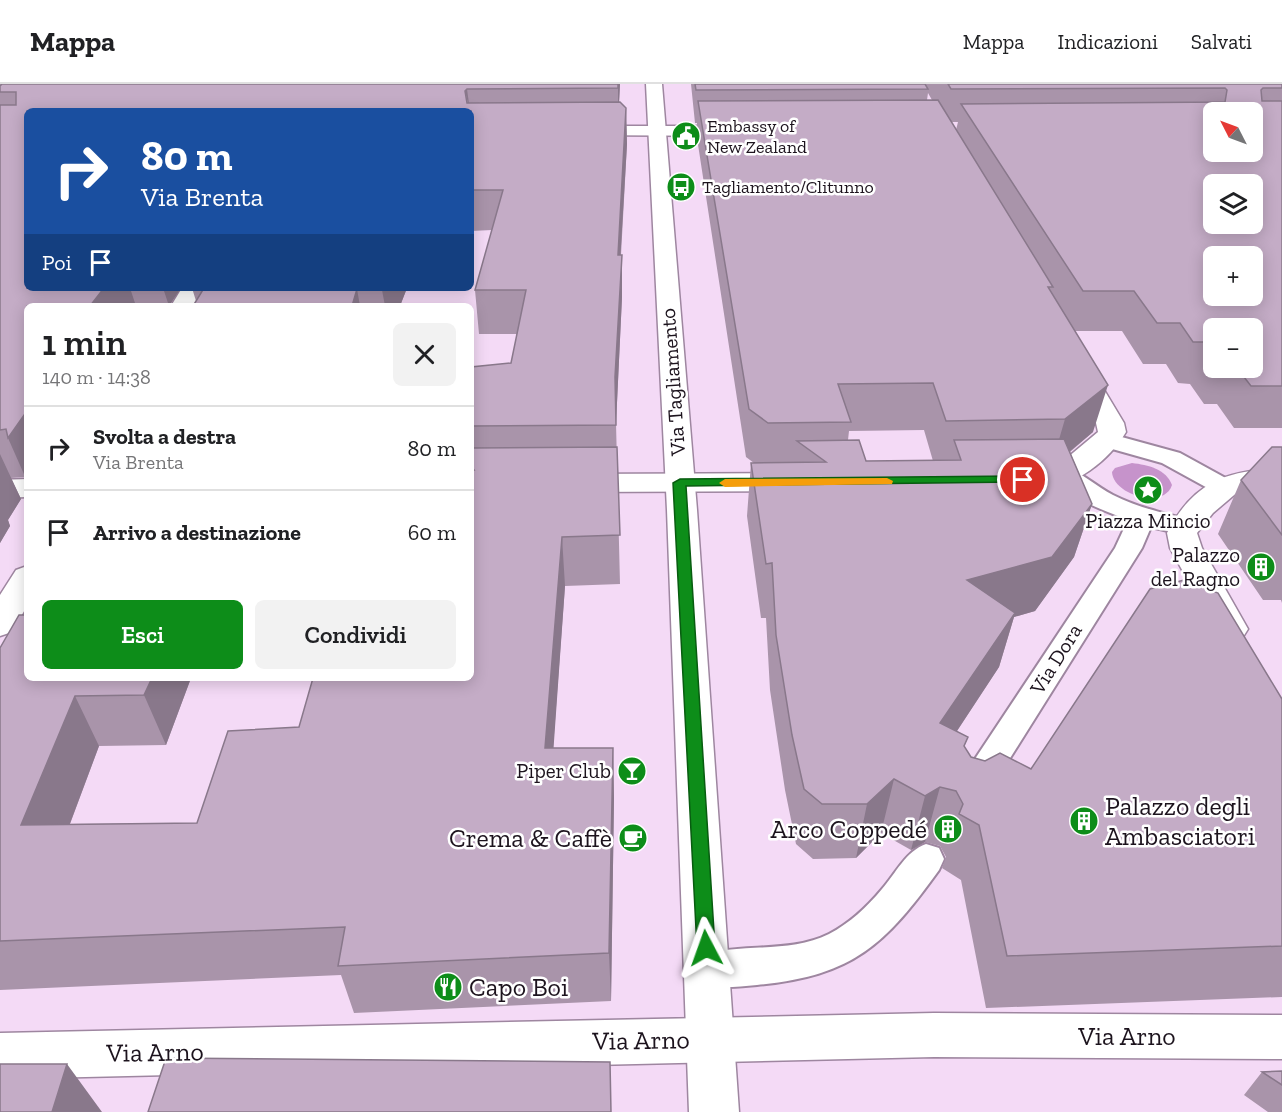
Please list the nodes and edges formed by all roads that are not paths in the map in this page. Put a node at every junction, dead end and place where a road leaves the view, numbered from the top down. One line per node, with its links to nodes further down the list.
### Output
1 (654, 84): 3 (street, Via Tagliamento)
2 (564, 131): 3 (street)
3 (657, 131): 4 (street); 13 (street, Via Tagliamento)
4 (760, 131)
5 (1069, 352): 6 (street)
6 (1109, 436): 7 (street); 11 (street)
7 (1056, 477): 9 (street); 16 (street)
8 (1282, 478): 11 (street)
9 (1011, 480)
10 (820, 482): 13 (street)
11 (1233, 482): 17 (street)
12 (552, 483): 13 (street)
13 (680, 483): 23 (street, Via Tagliamento)
14 (24, 488): 15 (street)
15 (0, 489)
16 (1143, 516): 17 (street); 21 (street, Via Dora)
17 (1184, 533): 20 (street)
18 (24, 583): 19 (street)
19 (0, 624)
20 (1244, 654)
21 (967, 800)
22 (926, 859): 23 (street)
23 (707, 970): 25 (street, Via Tagliamento)
24 (1282, 1037): 25 (street, Via Arno)
25 (710, 1039): 26 (street, Via Arno); 27 (street, Via Tagliamento)
26 (0, 1056)
27 (714, 1112)

